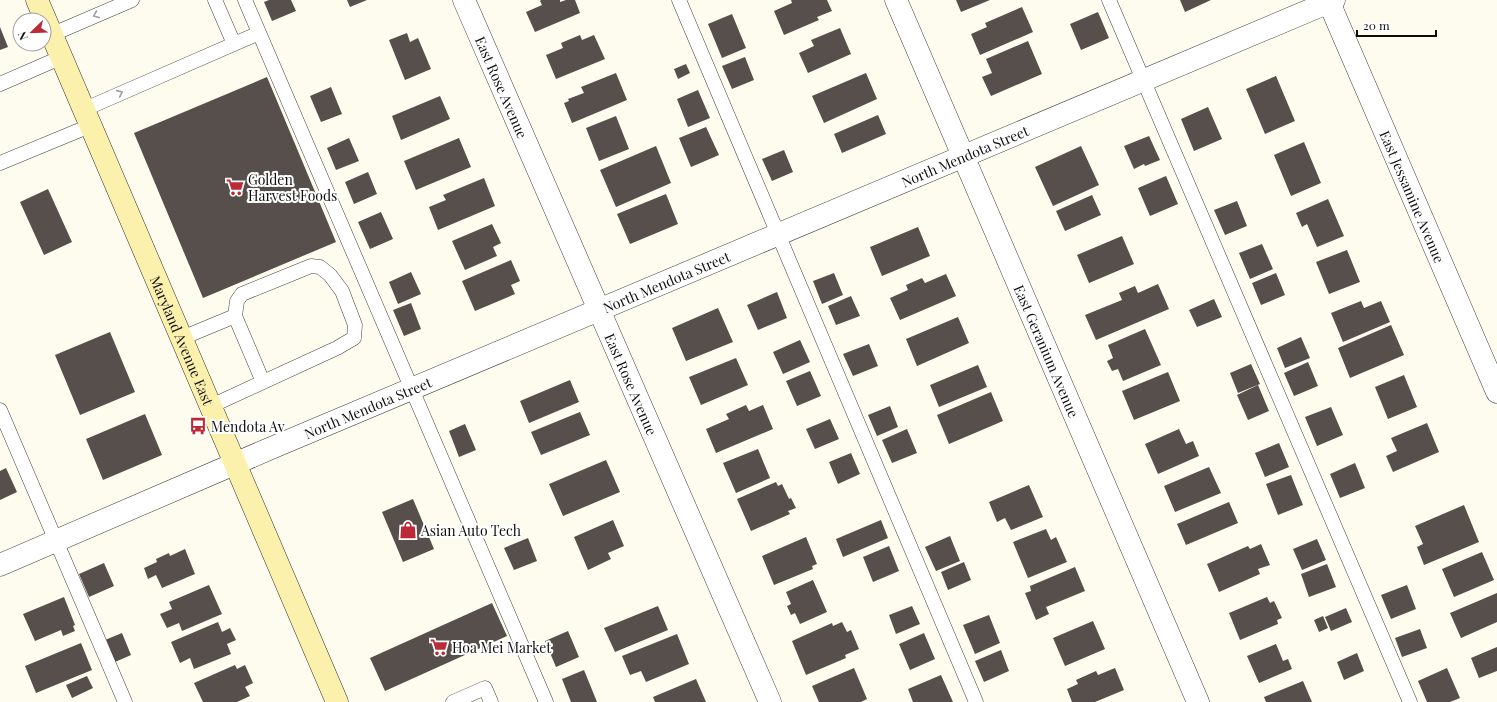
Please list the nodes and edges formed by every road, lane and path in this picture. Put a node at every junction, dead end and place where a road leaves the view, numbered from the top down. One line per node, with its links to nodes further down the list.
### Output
1 (37, 0): 10 (main road, Maryland Avenue East)
2 (132, 0): 12 (lane, one-way to 12)
3 (215, 0): 13 (lane)
4 (245, 0): 11 (lane)
5 (464, 0): 21 (street, East Rose Avenue)
6 (679, 0): 20 (lane)
7 (896, 0): 18 (street, East Geranium Avenue)
8 (1109, 0): 15 (lane)
9 (1330, 1): 15 (street, North Mendota Street); 26 (street, East Jessamine Avenue)
10 (42, 12)
11 (259, 33): 13 (lane); 25 (lane)
12 (52, 34): 14 (main road, Maryland Avenue East)
13 (234, 44): 17 (lane, one-way to 13)
14 (62, 57): 16 (lane); 17 (main road, Maryland Avenue East)
15 (1144, 80): 18 (street, North Mendota Street); 40 (lane)
16 (0, 84)
17 (88, 117): 19 (lane); 23 (main road, Maryland Avenue East)
18 (963, 156): 20 (street, North Mendota Street); 39 (street, East Geranium Avenue)
19 (0, 163)
20 (779, 234): 21 (street, North Mendota Street); 38 (lane)
21 (598, 310): 25 (street, North Mendota Street); 37 (street, East Rose Avenue)
22 (235, 316): 23 (lane); 24 (lane); 24 (lane)
23 (182, 338): 27 (main road, Maryland Avenue East)
24 (263, 382): 27 (lane)
25 (413, 388): 29 (street, North Mendota Street); 36 (lane)
26 (1497, 392)
27 (211, 406): 29 (main road, Maryland Avenue East)
28 (0, 410): 30 (lane)
29 (236, 463): 30 (street, North Mendota Street); 33 (main road, Maryland Avenue East)
30 (56, 541): 31 (street, North Mendota Street); 32 (lane)
31 (0, 565)
32 (125, 702)
33 (337, 702)
34 (453, 702): 35 (lane)
35 (491, 702)
36 (546, 702)
37 (770, 702)
38 (976, 702)
39 (1198, 702)
40 (1410, 702)

